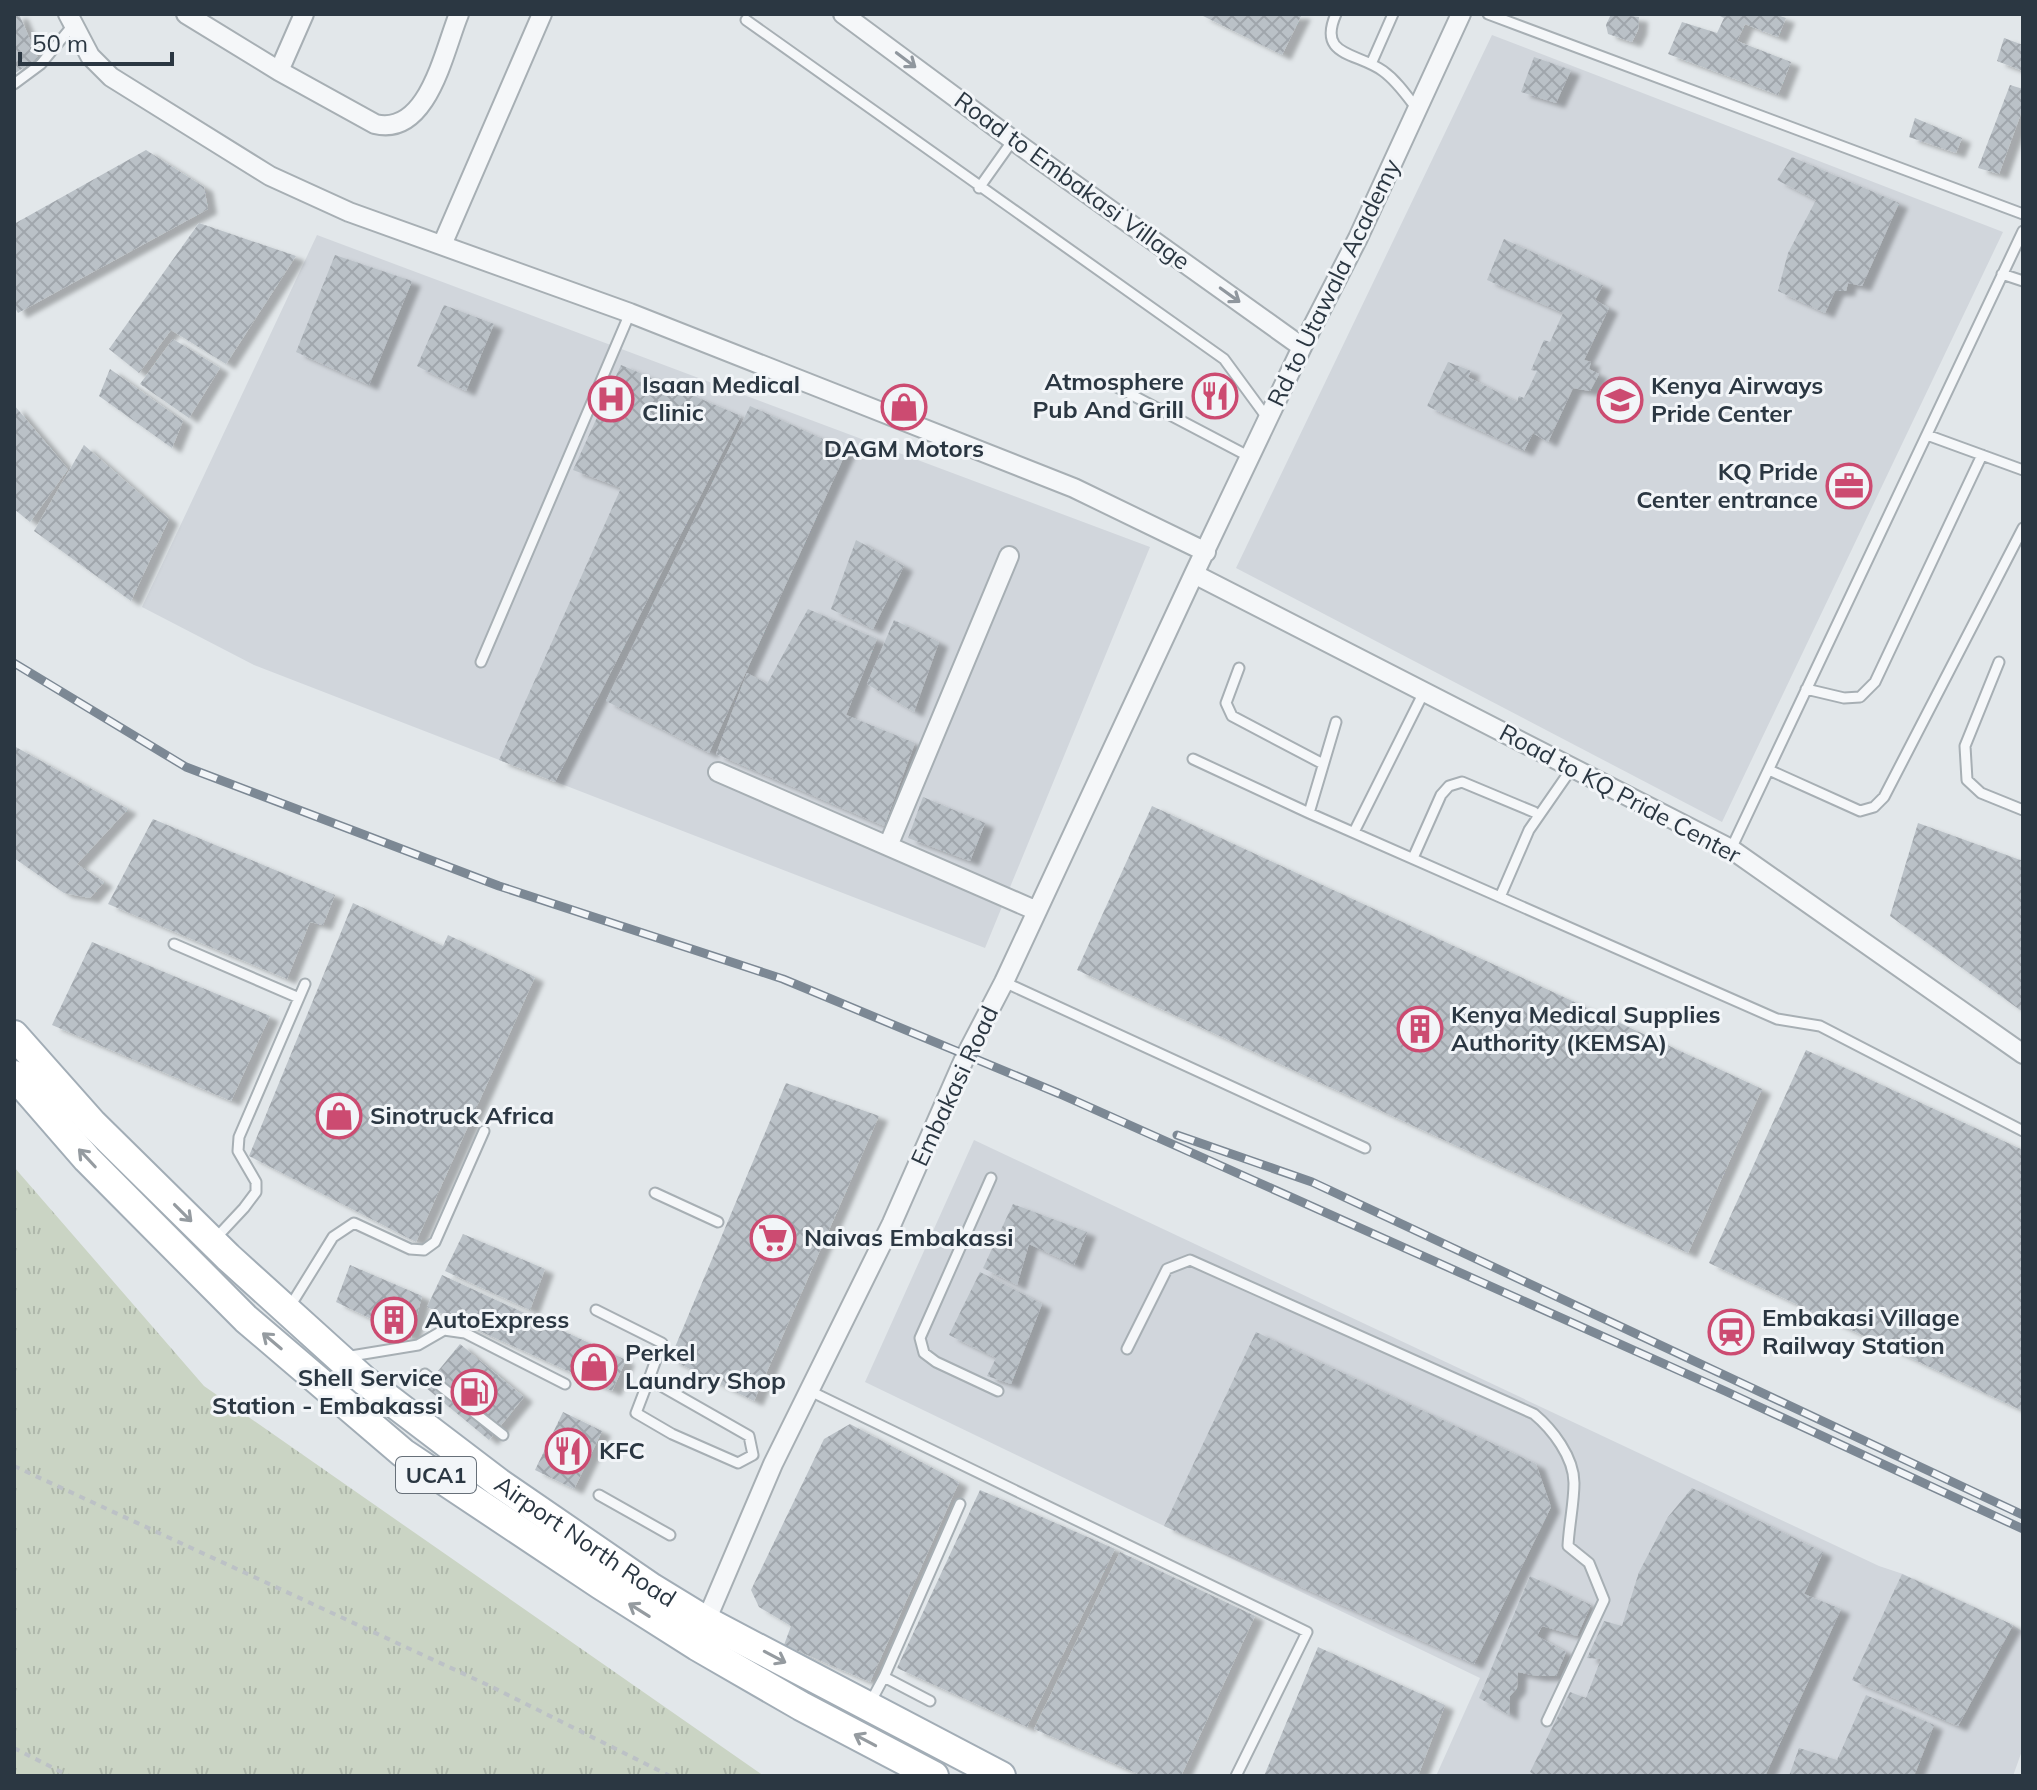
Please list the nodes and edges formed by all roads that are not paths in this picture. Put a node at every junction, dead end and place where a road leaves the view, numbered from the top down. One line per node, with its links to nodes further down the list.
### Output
1 (186, 14): 13 (street)
2 (304, 14): 13 (street)
3 (459, 14): 13 (street)
4 (542, 14): 20 (street)
5 (843, 14): 16 (street, Road to Embakasi Village, one-way to 16)
6 (1336, 14): 12 (lane)
7 (1393, 14): 12 (lane)
8 (1461, 14): 15 (street, Rd to Utawala Academy)
9 (1488, 14): 18 (lane)
10 (76, 18): 14 (lane); 20 (street)
11 (746, 20): 17 (lane)
12 (1371, 64): 15 (lane)
13 (279, 71)
14 (14, 84)
15 (1417, 109): 24 (street, Rd to Utawala Academy)
16 (1013, 140): 17 (lane); 24 (street, Road to Embakasi Village, one-way to 24)
17 (979, 188): 26 (lane)
18 (2023, 214)
19 (2023, 231): 21 (lane)
20 (442, 245): 23 (street)
21 (2002, 274): 22 (lane); 27 (lane)
22 (2023, 281)
23 (630, 313): 32 (street); 35 (lane)
24 (1302, 347): 26 (street, Rd to Utawala Academy)
25 (1111, 384): 29 (lane)
26 (1269, 419): 29 (street, Rd to Utawala Academy)
27 (1927, 435): 28 (lane); 38 (lane)
28 (1982, 455): 30 (lane); 38 (lane)
29 (1250, 457): 32 (street, Rd to Utawala Academy)
30 (2023, 470)
31 (2023, 528): 44 (lane)
32 (1206, 552): 34 (street, Embakasi Road)
33 (1009, 556): 50 (street)
34 (1194, 574): 39 (street, Road to KQ Pride Center); 54 (street, Embakasi Road)
35 (481, 662)
36 (1999, 662): 46 (lane)
37 (1239, 668): 42 (lane)
38 (1806, 689): 44 (lane)
39 (1424, 691): 43 (street, Road to KQ Pride Center); 49 (lane)
40 (1336, 722): 42 (lane)
41 (1193, 759): 48 (lane)
42 (1323, 764): 48 (lane)
43 (1572, 768): 51 (street, Road to KQ Pride Center); 53 (lane)
44 (1769, 770): 51 (lane)
45 (718, 772): 50 (street)
46 (2023, 810)
47 (1534, 812): 52 (lane)
48 (1309, 813): 49 (lane)
49 (1354, 832): 52 (lane)
50 (888, 846): 54 (street)
51 (1731, 849): 60 (street, Road to KQ Pride Center)
52 (1413, 858): 53 (lane)
53 (1500, 897): 63 (lane)
54 (1037, 911): 56 (street, Embakasi Road)
55 (174, 944): 58 (lane)
56 (1004, 982): 64 (lane); 76 (street, Embakasi Road)
57 (305, 984): 58 (lane)
58 (299, 998): 68 (lane)
59 (14, 1035): 68 (main road, Airport North Road / UCA1, one-way to 68)
60 (2023, 1054)
61 (14, 1075): 89 (main road, Airport North Road / UCA1, one-way to 61)
62 (484, 1131): 69 (lane)
63 (2023, 1131)
64 (1365, 1148)
65 (991, 1178): 77 (lane)
66 (655, 1193): 67 (lane)
67 (718, 1222)
68 (212, 1242): 69 (main road, Airport North Road / UCA1)
69 (288, 1310): 72 (main road, Airport North Road / UCA1)
70 (596, 1310): 74 (lane)
71 (1127, 1349): 88 (lane)
72 (339, 1358): 75 (lane); 84 (main road, Airport North Road / UCA1)
73 (425, 1374): 78 (lane)
74 (649, 1379): 79 (lane); 79 (lane)
75 (565, 1384)
76 (810, 1391): 80 (street, Embakasi Road); 91 (lane)
77 (998, 1391)
78 (503, 1435)
79 (753, 1455): 80 (lane)
80 (773, 1464): 84 (street, Embakasi Road)
81 (599, 1495): 83 (lane)
82 (960, 1504): 85 (lane)
83 (670, 1535)
84 (706, 1621): 87 (main road, Airport North Road / UCA1, one-way to 87)
85 (884, 1677): 86 (lane); 87 (lane)
86 (930, 1701)
87 (868, 1706): 90 (main road, Airport North Road / UCA1)
88 (1547, 1721)
89 (934, 1776)
90 (1001, 1776)
91 (1236, 1776)

